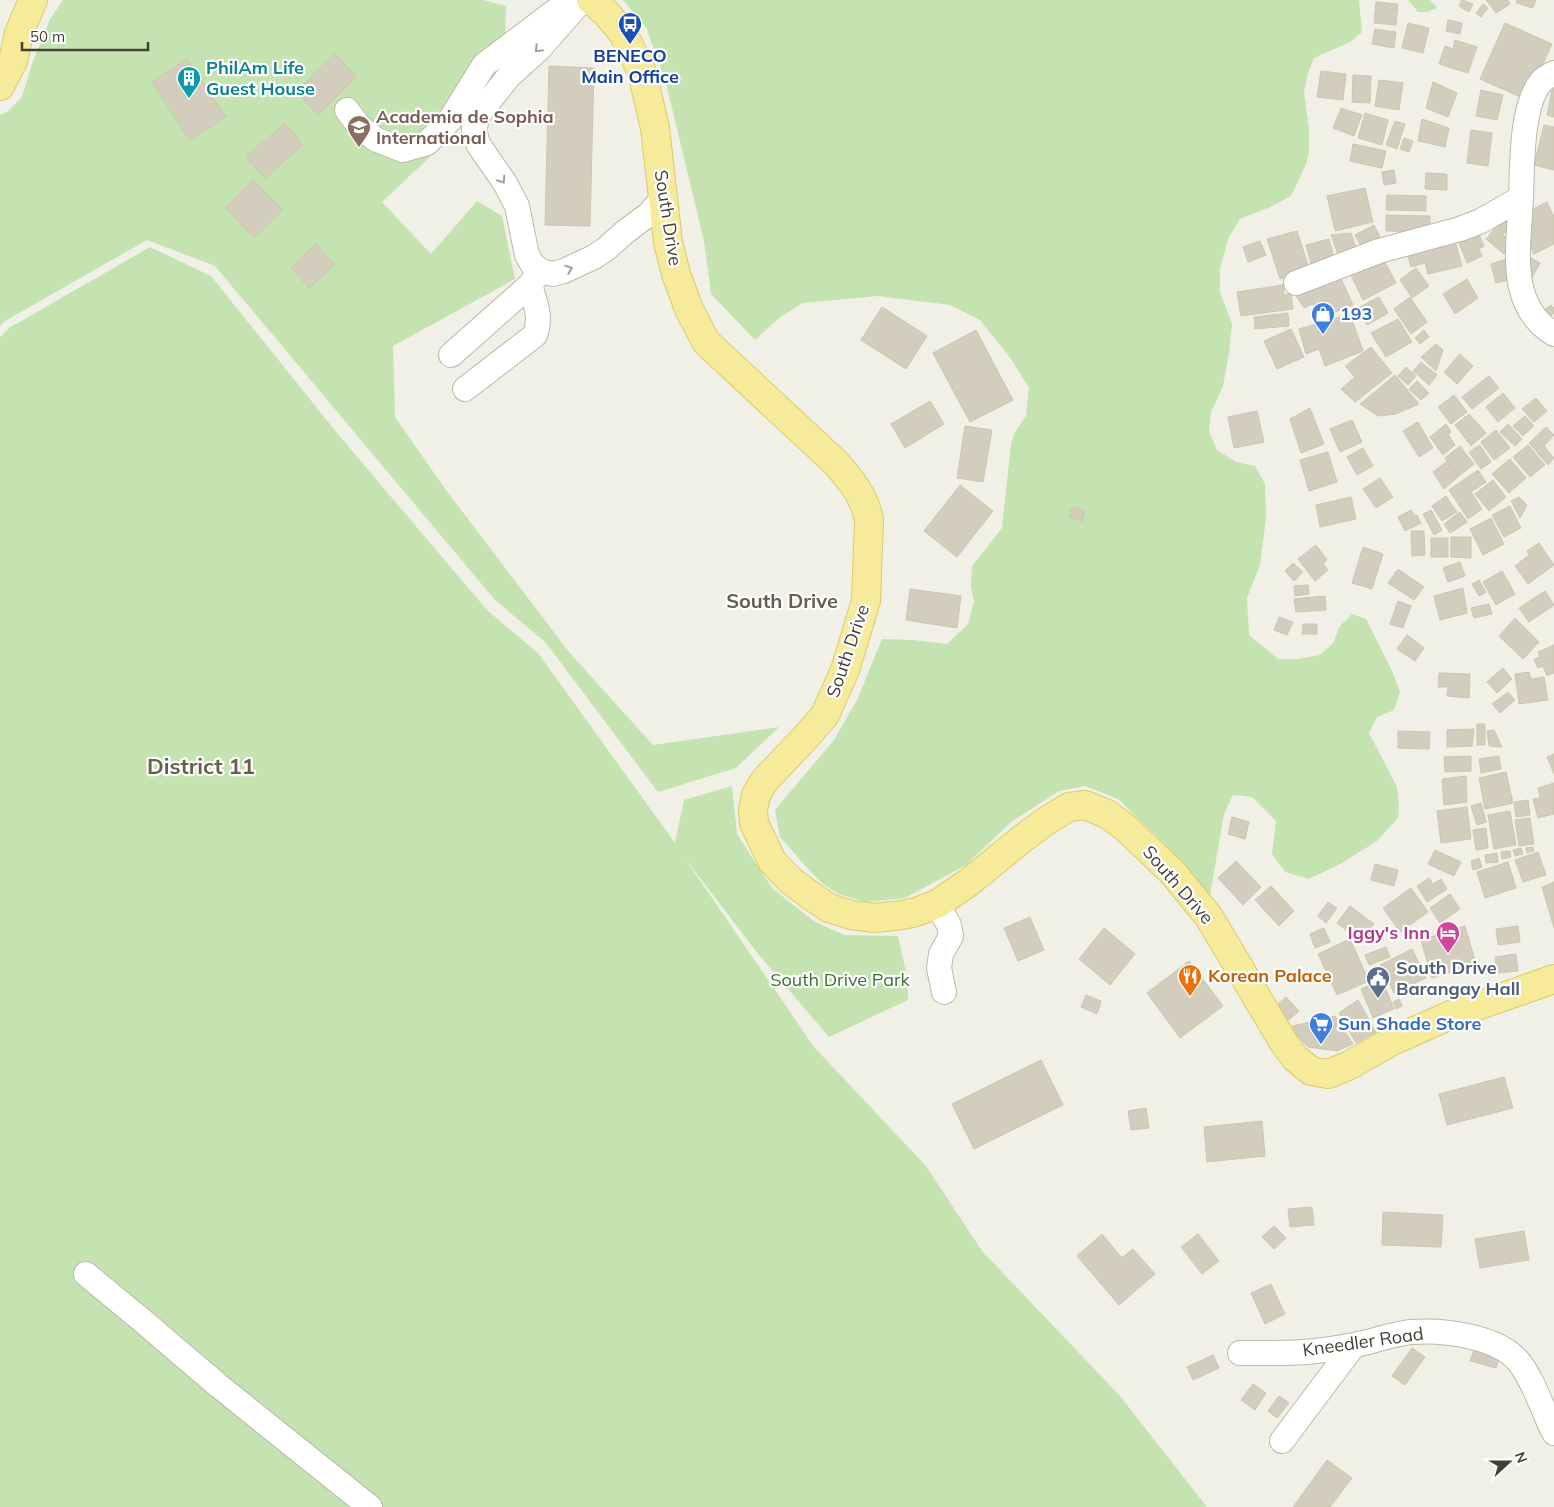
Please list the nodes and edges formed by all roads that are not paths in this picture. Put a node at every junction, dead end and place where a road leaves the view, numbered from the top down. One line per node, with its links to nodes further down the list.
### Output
1 (33, 0): 6 (main road)
2 (566, 0): 7 (street)
3 (582, 0): 10 (street, one-way to 10)
4 (591, 0): 9 (main road, South Drive)
5 (1554, 73): 8 (street)
6 (0, 86)
7 (347, 110)
8 (1521, 198): 11 (street); 12 (street)
9 (662, 199): 10 (street, one-way to 9); 15 (main road, South Drive)
10 (535, 278): 13 (street); 14 (street)
11 (1296, 282)
12 (1554, 334)
13 (450, 355)
14 (465, 389)
15 (936, 904): 16 (main road, South Drive); 17 (street)
16 (1554, 979)
17 (944, 992)
18 (86, 1274): 23 (street)
19 (1354, 1345): 20 (street, Kneedler Road); 21 (street, Kneedler Road); 22 (street)
20 (1240, 1353)
21 (1554, 1433)
22 (1282, 1441)
23 (370, 1507)

